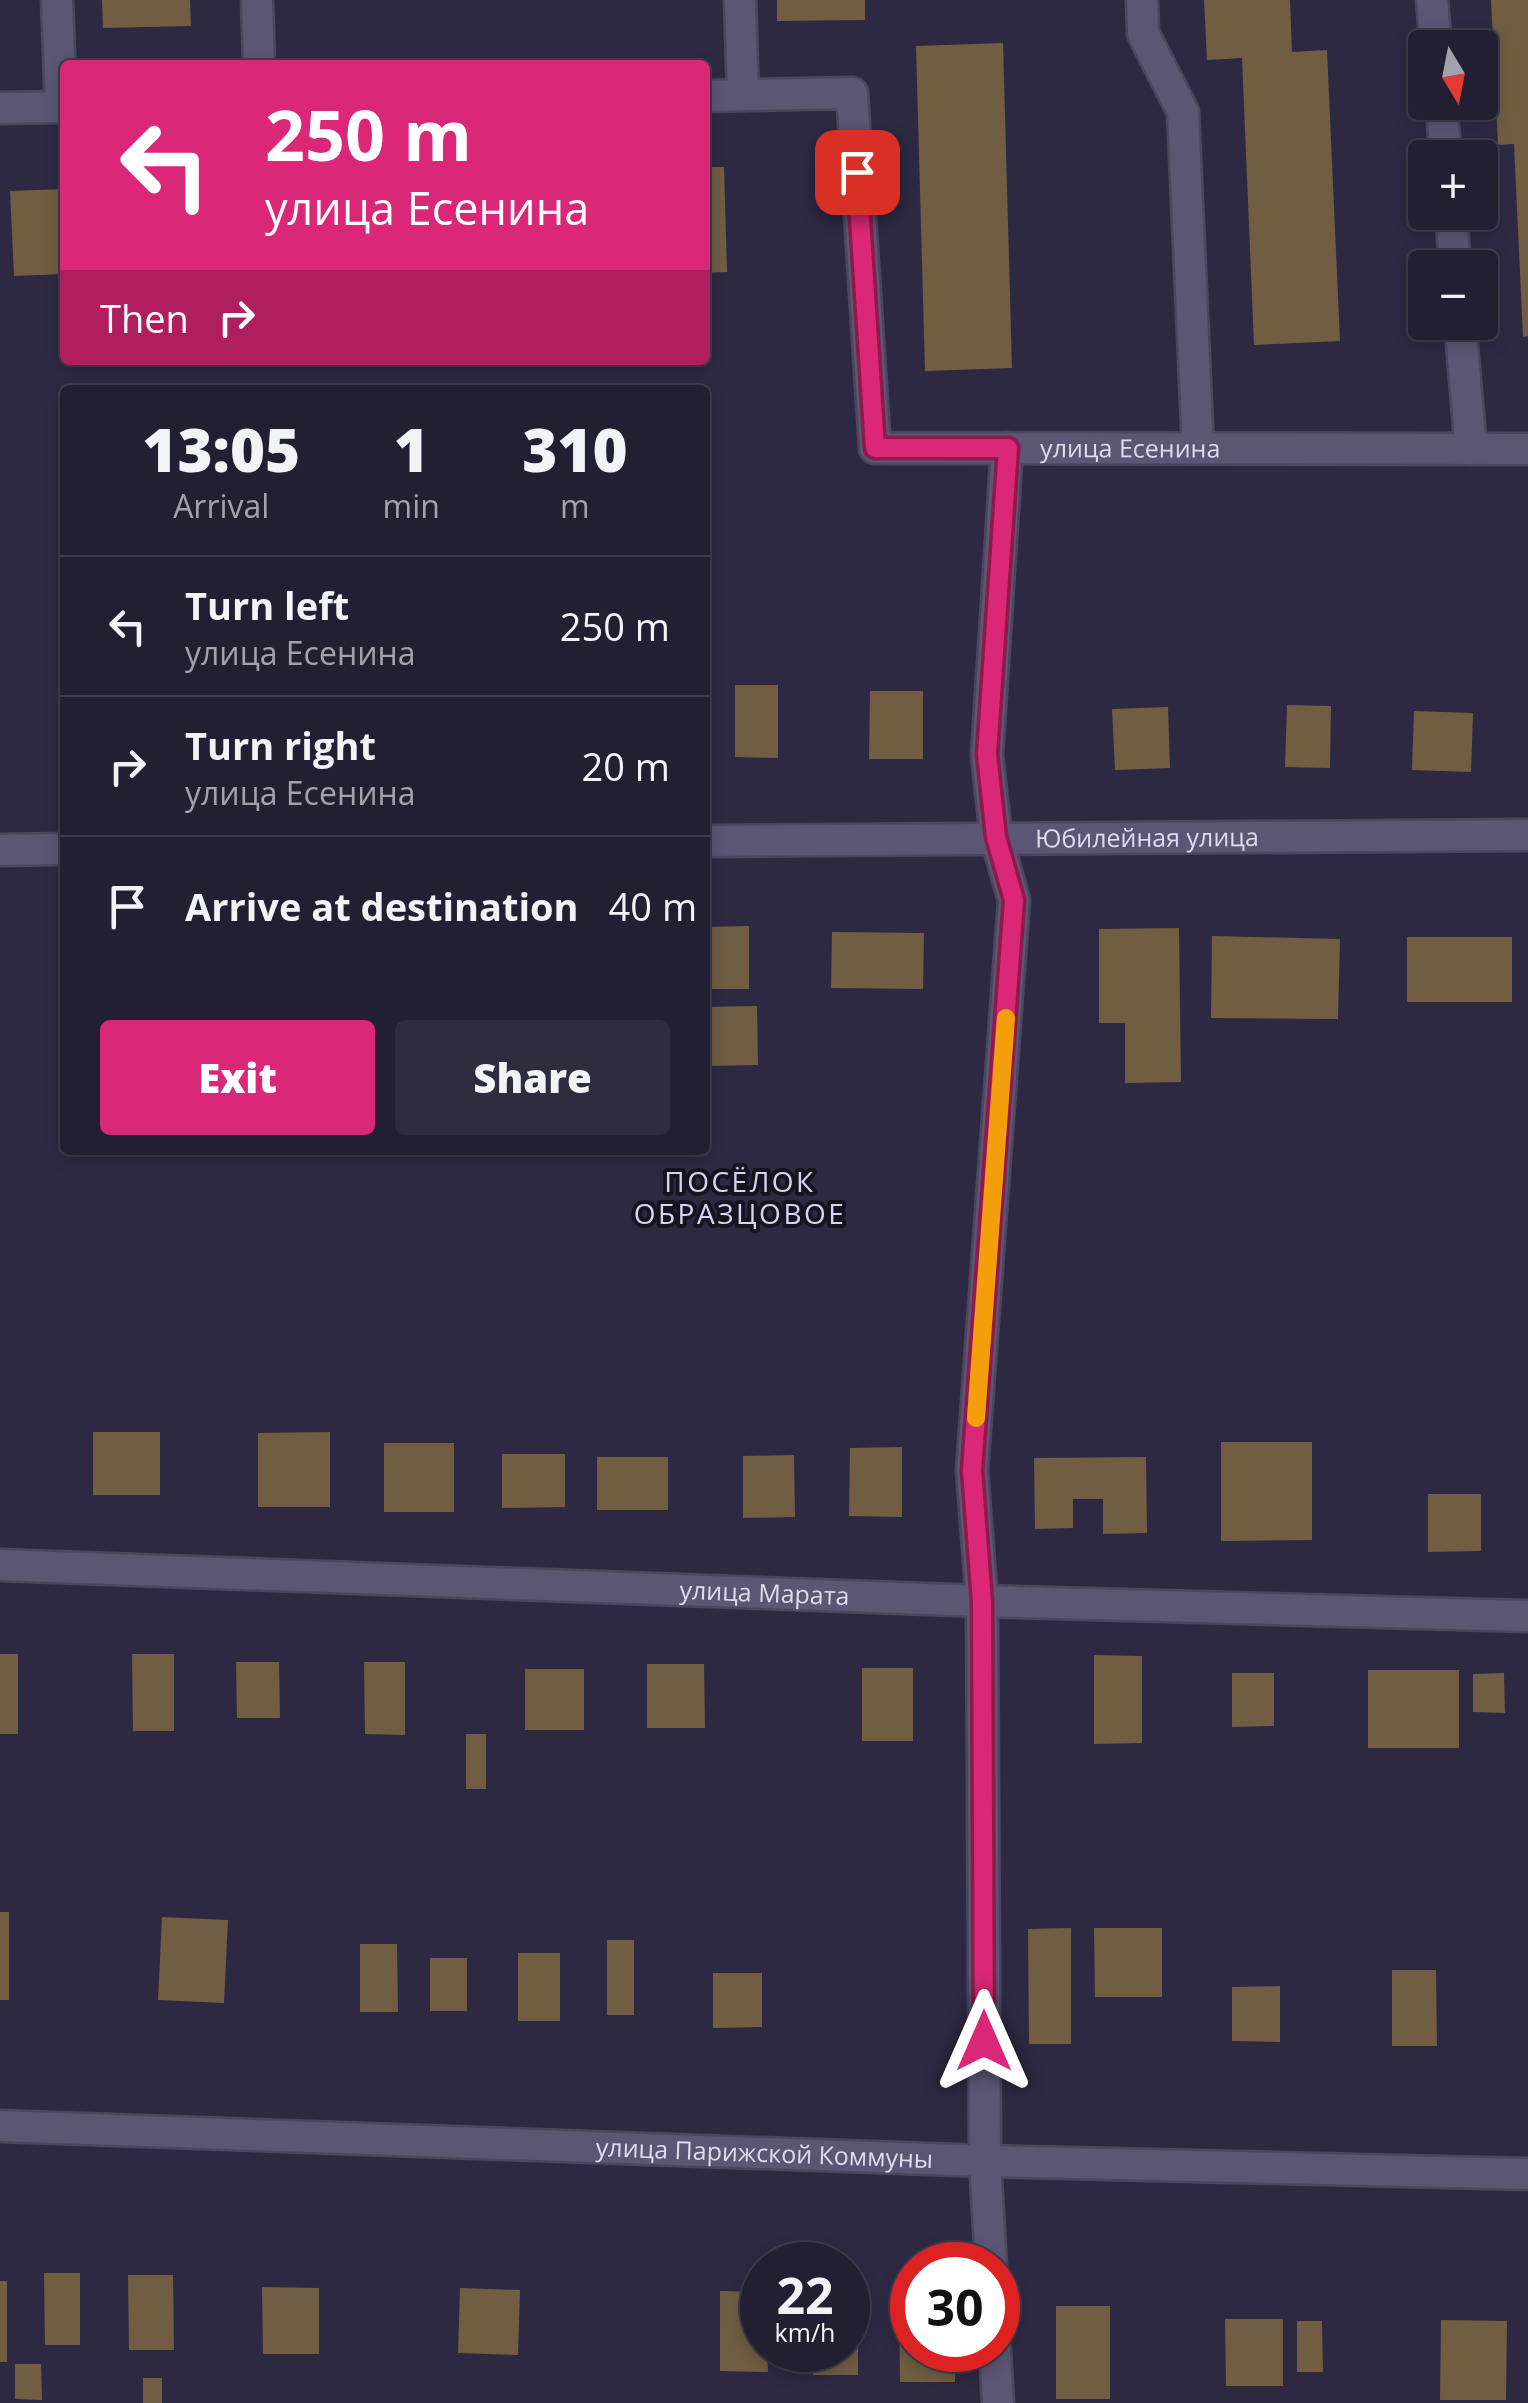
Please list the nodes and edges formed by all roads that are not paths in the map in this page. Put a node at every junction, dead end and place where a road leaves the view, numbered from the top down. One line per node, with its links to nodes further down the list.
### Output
1 (57, 0): 7 (street)
2 (257, 0): 8 (street)
3 (740, 0): 9 (street)
4 (1142, 0): 15 (street)
5 (1432, 0): 6 (street)
6 (1434, 30)
7 (60, 60)
8 (259, 60)
9 (743, 95): 10 (street, улица Есенина); 14 (street, улица Есенина)
10 (710, 96)
11 (60, 107): 12 (street)
12 (0, 108)
13 (1462, 340): 16 (street)
14 (1008, 448): 15 (street, улица Есенина); 19 (street)
15 (1198, 448): 16 (street, улица Есенина)
16 (1471, 449): 17 (street, улица Есенина)
17 (1528, 449)
18 (1528, 835): 19 (street, Юбилейная улица)
19 (996, 837): 20 (street, Юбилейная улица); 24 (street)
20 (710, 841)
21 (0, 850): 22 (street)
22 (60, 850)
23 (0, 1565): 24 (street, улица Марата)
24 (982, 1602): 25 (street, улица Марата); 27 (street)
25 (1528, 1616)
26 (0, 2126): 27 (street, улица Парижской Коммуны)
27 (984, 2161): 28 (street, улица Парижской Коммуны); 29 (street)
28 (1528, 2174)
29 (989, 2242)
30 (996, 2372): 31 (street)
31 (998, 2403)

